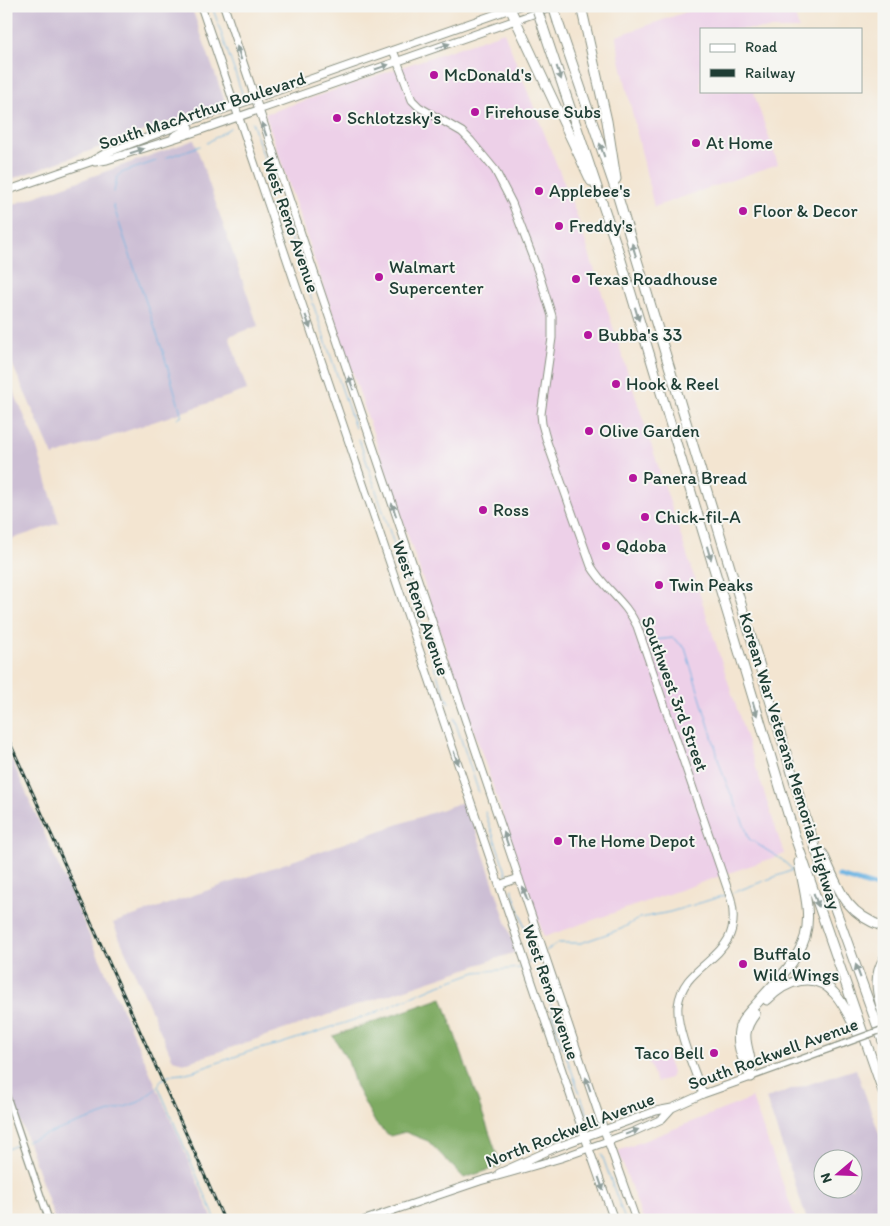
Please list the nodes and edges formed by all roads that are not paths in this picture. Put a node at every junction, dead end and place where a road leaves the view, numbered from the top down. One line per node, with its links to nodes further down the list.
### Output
1 (201, 6): 15 (main road, West Reno Avenue)
2 (224, 6): 14 (main road, West Reno Avenue, one-way to 2)
3 (536, 6): 23 (highway, Korean War Veterans Memorial Highway, one-way to 23, bridge)
4 (554, 6): 7 (main road, South MacArthur Boulevard); 22 (highway, Korean War Veterans Memorial Highway, one-way to 4, bridge)
5 (581, 6): 22 (highway)
6 (513, 7): 7 (highway); 8 (main road, South MacArthur Boulevard)
7 (515, 20): 9 (main road, South MacArthur Boulevard, one-way to 7); 23 (highway)
8 (393, 50): 9 (main road, Southwest 3rd Street); 10 (main road, South MacArthur Boulevard)
9 (397, 62): 12 (main road, South MacArthur Boulevard, one-way to 9); 36 (main road, Southwest 3rd Street)
10 (348, 66): 11 (main road, South MacArthur Boulevard); 12 (main road)
11 (324, 74): 13 (main road); 14 (main road, South MacArthur Boulevard)
12 (336, 83): 13 (main road, South MacArthur Boulevard)
13 (310, 92): 16 (main road, South MacArthur Boulevard)
14 (254, 99): 15 (main road, South MacArthur Boulevard); 16 (main road, West Reno Avenue)
15 (234, 106): 17 (main road, West Reno Avenue); 18 (main road, South MacArthur Boulevard)
16 (258, 110): 17 (main road, South MacArthur Boulevard); 26 (main road, West Reno Avenue, one-way to 16)
17 (238, 117): 19 (main road, South MacArthur Boulevard); 27 (main road, West Reno Avenue, one-way to 27)
18 (188, 122): 19 (main road); 20 (main road, South MacArthur Boulevard)
19 (168, 141): 20 (main road, South MacArthur Boulevard, one-way to 19)
20 (90, 162): 21 (main road)
21 (6, 191)
22 (618, 196): 24 (highway, Korean War Veterans Memorial Highway, one-way to 22)
23 (604, 206): 25 (highway, Korean War Veterans Memorial Highway, one-way to 25)
24 (806, 819): 28 (highway); 32 (highway, Korean War Veterans Memorial Highway, one-way to 24)
25 (795, 837): 33 (highway, Korean War Veterans Memorial Highway, one-way to 33); 34 (highway)
26 (519, 878): 27 (main road); 39 (main road, West Reno Avenue, one-way to 26)
27 (499, 885): 40 (main road, West Reno Avenue)
28 (884, 927)
29 (884, 959): 30 (highway)
30 (884, 1017)
31 (884, 1029): 34 (street, South Rockwell Avenue, bridge)
32 (884, 1044)
33 (872, 1060): 34 (highway); 37 (highway, Korean War Veterans Memorial Highway)
34 (751, 1077): 36 (main road, South Rockwell Avenue)
35 (6, 1094): 44 (street)
36 (703, 1094): 38 (main road, South Rockwell Avenue)
37 (884, 1094)
38 (672, 1108): 39 (main road, North Rockwell Avenue); 41 (main road, North Rockwell Avenue, one-way to 38)
39 (604, 1130): 40 (main road, North Rockwell Avenue); 41 (main road, West Reno Avenue)
40 (585, 1137): 42 (main road, West Reno Avenue); 43 (main road, North Rockwell Avenue)
41 (608, 1141): 42 (main road, North Rockwell Avenue); 47 (main road, West Reno Avenue)
42 (589, 1148): 43 (main road, North Rockwell Avenue); 46 (main road, West Reno Avenue, one-way to 46)
43 (480, 1181): 45 (main road, North Rockwell Avenue)
44 (49, 1220)
45 (365, 1220)
46 (614, 1220)
47 (636, 1220)

